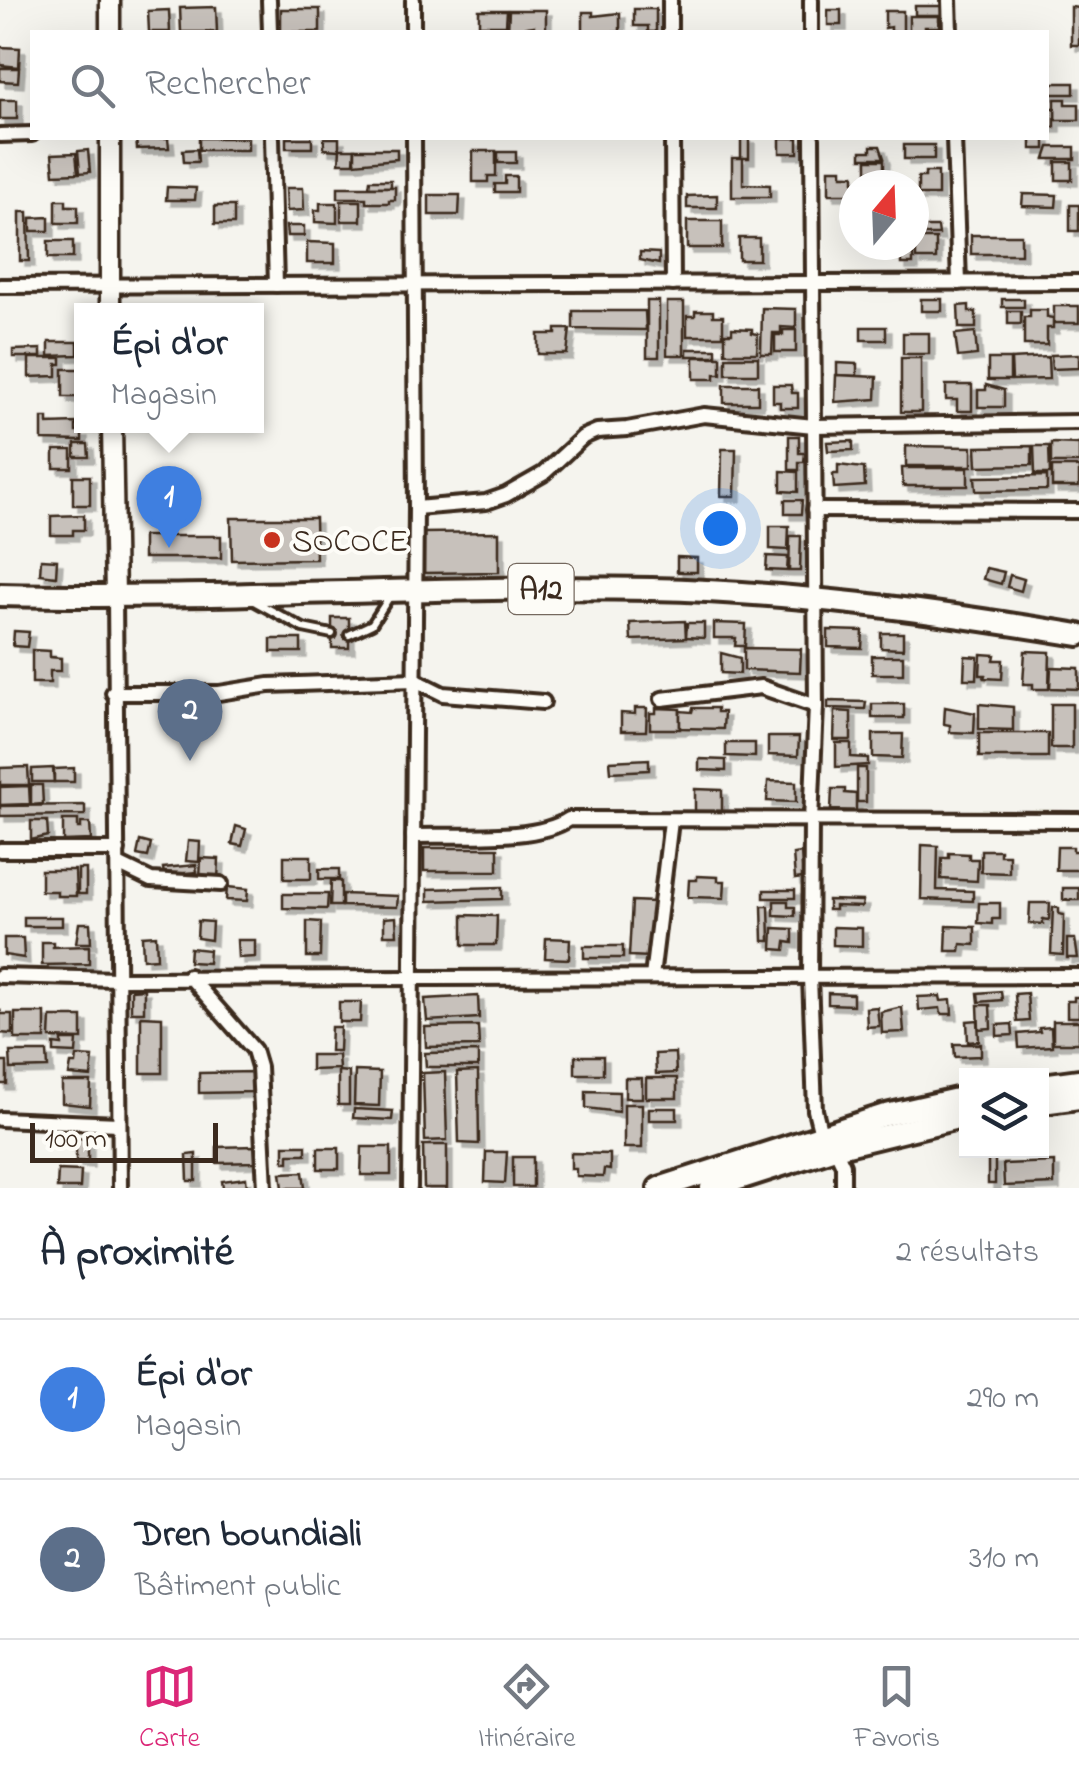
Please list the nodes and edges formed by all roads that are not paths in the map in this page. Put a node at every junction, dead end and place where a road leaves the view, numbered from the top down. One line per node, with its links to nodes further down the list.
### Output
1 (110, 0): 7 (street)
2 (269, 0): 8 (street)
3 (413, 0): 9 (street)
4 (670, 0): 10 (street)
5 (811, 0): 11 (street)
6 (948, 0): 12 (street)
7 (110, 30)
8 (270, 30)
9 (413, 30)
10 (670, 30)
11 (812, 30)
12 (950, 30)
13 (30, 134): 14 (street)
14 (0, 135)
15 (110, 140): 28 (street)
16 (272, 140): 25 (street)
17 (414, 140): 26 (street)
18 (672, 140): 23 (street)
19 (812, 140): 24 (street)
20 (954, 140): 22 (street)
21 (1079, 282): 22 (street)
22 (960, 283): 24 (street)
23 (673, 284): 24 (street); 26 (street)
24 (813, 284): 31 (street)
25 (276, 285): 26 (street); 28 (street)
26 (415, 285): 33 (street)
27 (0, 286): 28 (street)
28 (109, 286): 29 (street)
29 (110, 303)
30 (1079, 422): 31 (street)
31 (814, 426): 33 (street); 34 (street)
32 (112, 433): 39 (street)
33 (416, 508): 36 (street)
34 (814, 510): 35 (street); 40 (street)
35 (1079, 511)
36 (404, 590): 38 (main road, A12); 40 (main road, A12); 42 (lane); 44 (street)
37 (0, 595): 39 (main road, A12)
38 (244, 595): 39 (main road, A12); 41 (lane)
39 (115, 598): 45 (street)
40 (815, 599): 43 (main road, A12); 48 (street)
41 (332, 634)
42 (349, 635)
43 (1079, 635)
44 (415, 680): 45 (street); 47 (street); 52 (street)
45 (113, 693): 54 (street)
46 (662, 699): 48 (street)
47 (542, 702)
48 (816, 706): 50 (street)
49 (1079, 820): 50 (street)
50 (811, 821): 51 (street); 59 (street)
51 (671, 822): 52 (street); 61 (street)
52 (413, 836): 58 (street)
53 (0, 850): 54 (street)
54 (118, 857): 55 (street); 62 (street)
55 (220, 884)
56 (0, 976): 62 (street)
57 (189, 976): 58 (street); 62 (street); 73 (street)
58 (410, 976): 61 (street); 74 (street)
59 (810, 976): 60 (street); 61 (street); 71 (street)
60 (1079, 976)
61 (652, 977)
62 (118, 979): 70 (street)
63 (1079, 1080): 64 (main road)
64 (1049, 1084)
65 (1079, 1098): 67 (main road)
66 (959, 1099): 71 (main road)
67 (1049, 1101)
68 (959, 1117): 71 (main road)
69 (0, 1120): 70 (street)
70 (118, 1124): 72 (street)
71 (828, 1141): 75 (main road); 76 (main road); 77 (street)
72 (120, 1188)
73 (265, 1188)
74 (410, 1188)
75 (659, 1188)
76 (711, 1188)
77 (843, 1188)

